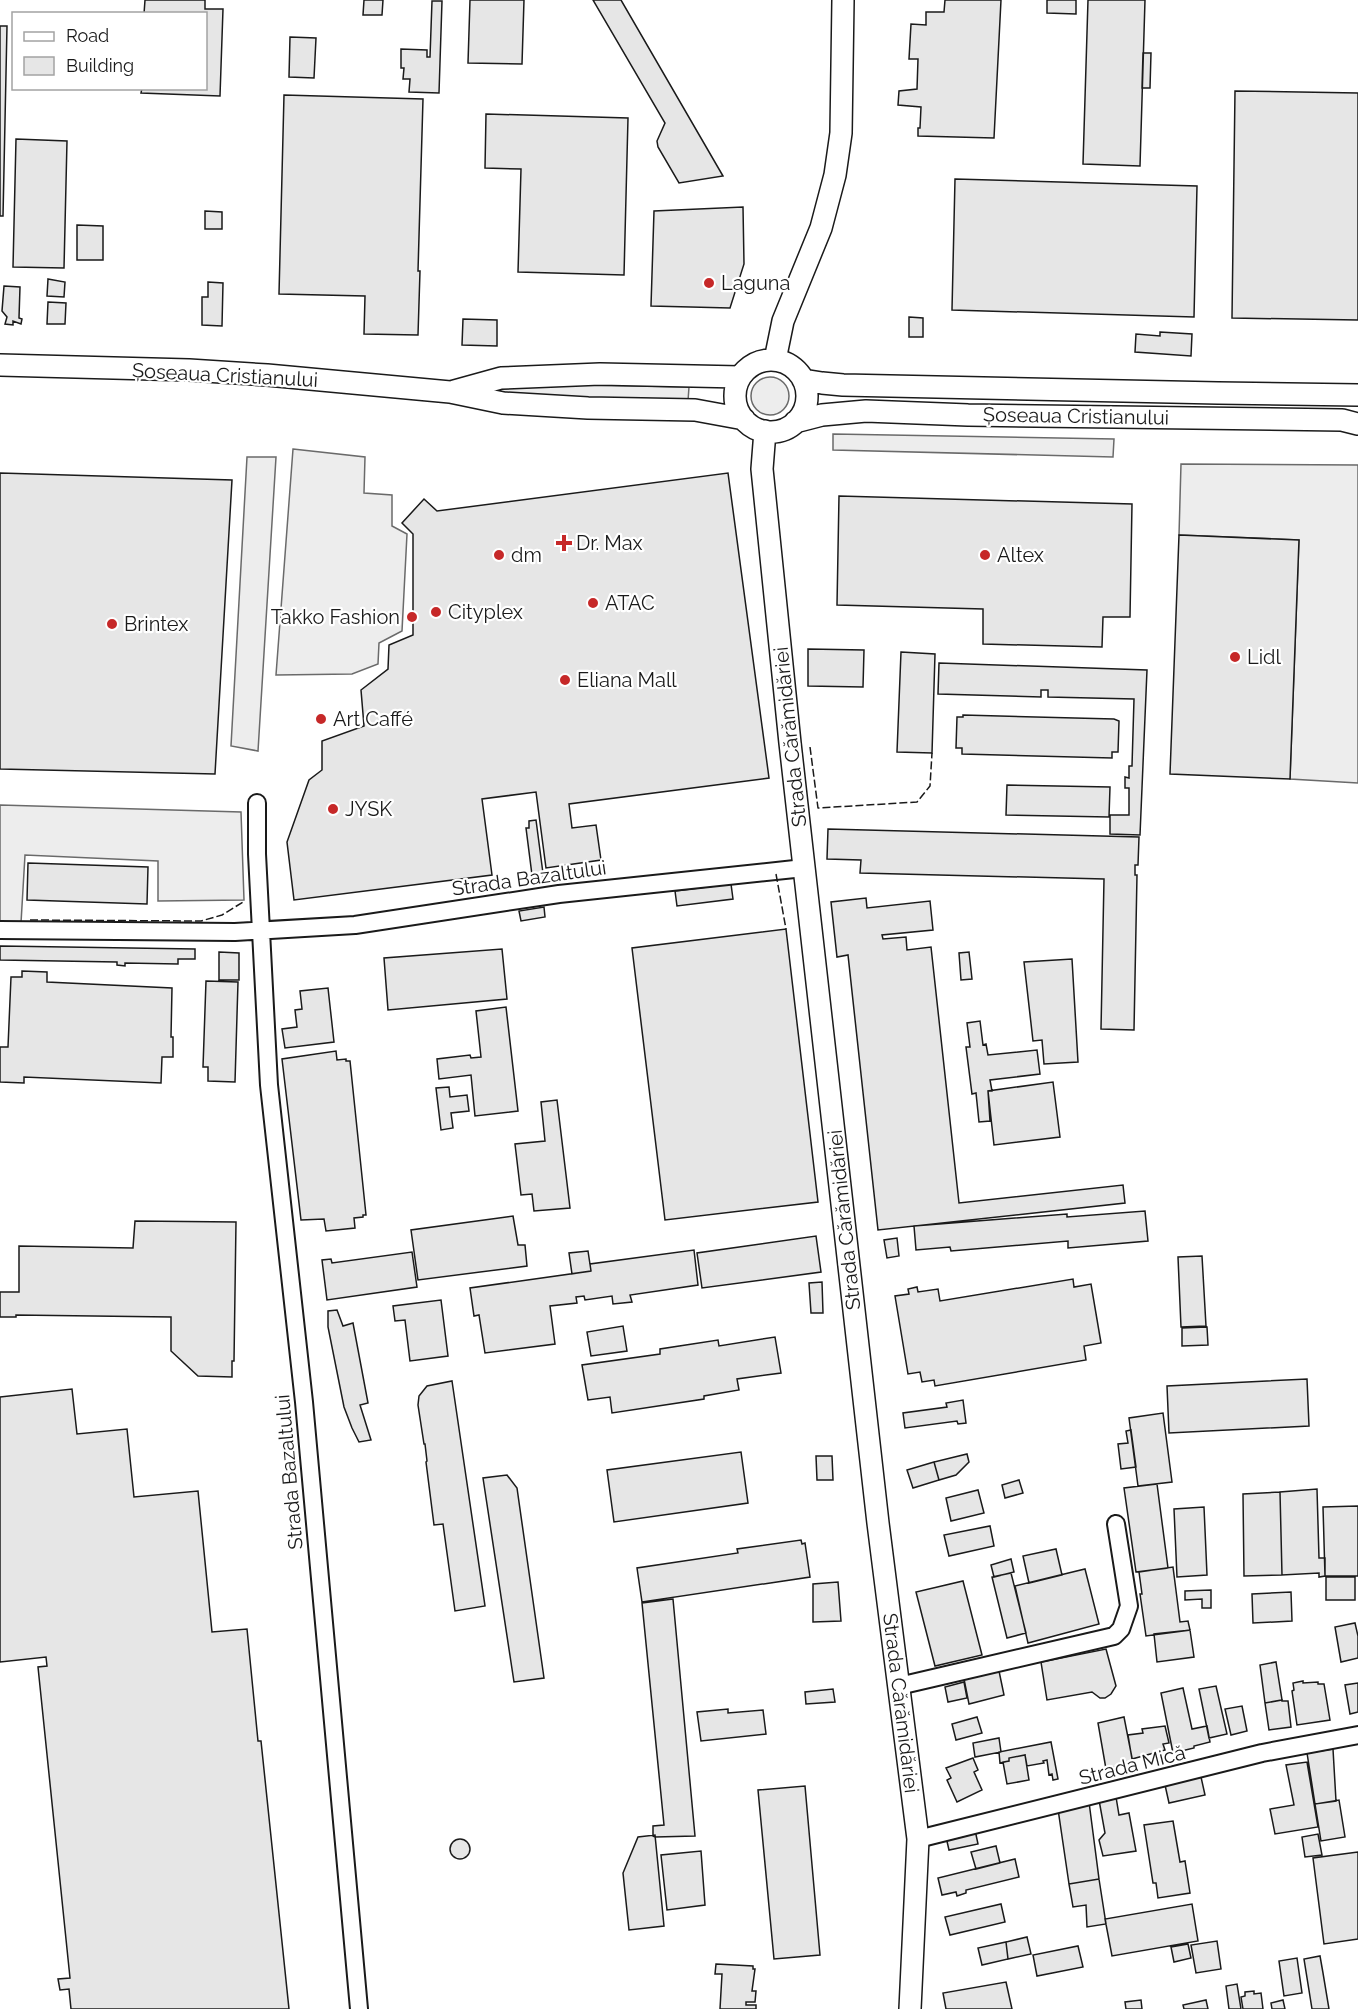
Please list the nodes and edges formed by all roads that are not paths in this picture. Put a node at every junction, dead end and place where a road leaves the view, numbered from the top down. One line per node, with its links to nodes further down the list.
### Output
1 (843, 0): 2 (street)
2 (775, 360): 4 (street); 5 (street)
3 (0, 365): 6 (street, Șoseaua Cristianului)
4 (740, 377): 6 (street, Șoseaua Cristianului); 8 (street)
5 (803, 380): 7 (street, Șoseaua Cristianului); 9 (street)
6 (450, 392): 8 (street, Șoseaua Cristianului)
7 (1358, 394)
8 (744, 419): 11 (street)
9 (795, 422): 10 (street, Șoseaua Cristianului); 11 (street)
10 (1358, 424)
11 (765, 431): 13 (street, Strada Cărămidăriei)
12 (257, 803): 15 (street, Strada Bazaltului)
13 (804, 868): 15 (street, Strada Bazaltului); 17 (street, Strada Cărămidăriei)
14 (0, 930): 15 (street, Strada Bazaltului)
15 (260, 931): 20 (street, Strada Bazaltului)
16 (1116, 1524): 17 (street)
17 (899, 1686): 19 (street, Strada Cărămidăriei)
18 (1358, 1736): 19 (street, Strada Mică)
19 (918, 1839): 21 (street, Strada Cărămidăriei)
20 (359, 2009)
21 (910, 2009)

